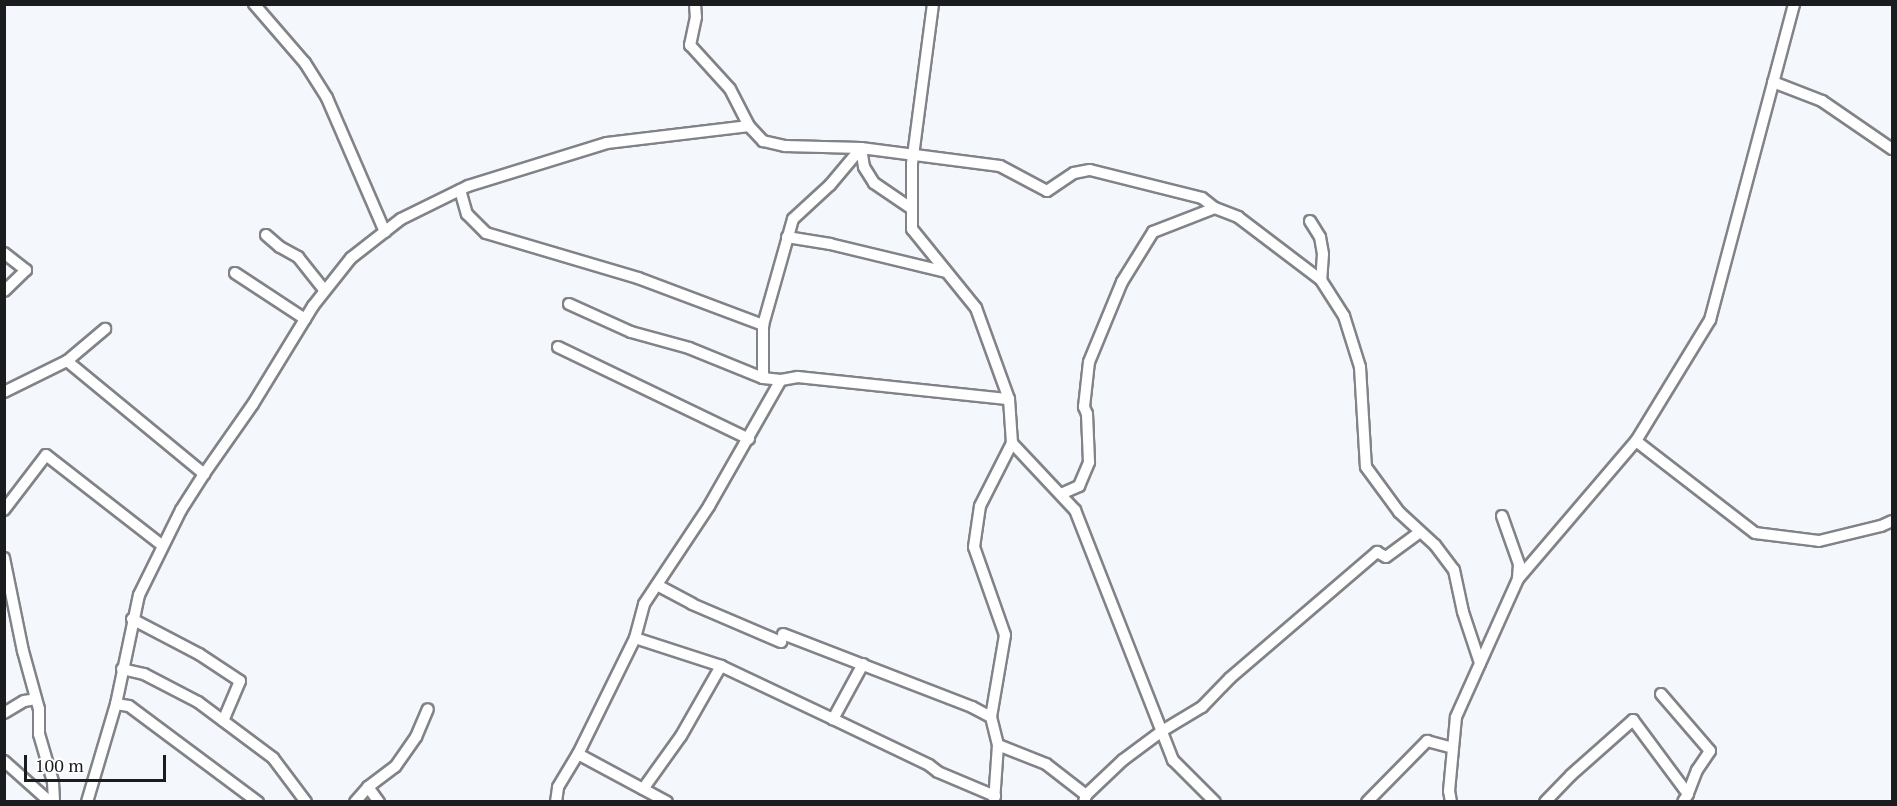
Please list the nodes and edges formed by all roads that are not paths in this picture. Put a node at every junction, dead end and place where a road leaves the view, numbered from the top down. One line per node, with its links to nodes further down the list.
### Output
1 (254, 4): 15 (street)
2 (695, 4): 7 (street)
3 (922, 4): 5 (street)
4 (1794, 4): 6 (street)
5 (933, 7): 10 (street)
6 (1773, 82): 9 (street); 35 (street)
7 (749, 126): 8 (street); 11 (street)
8 (861, 147): 10 (street); 13 (street); 17 (street)
9 (1893, 149)
10 (913, 154): 12 (street); 13 (street)
11 (460, 190): 15 (street); 26 (street)
12 (1215, 208): 21 (street); 38 (street)
13 (912, 209): 19 (street)
14 (1310, 221): 21 (street)
15 (385, 232): 23 (street)
16 (266, 235): 23 (street)
17 (787, 237): 19 (street); 26 (street)
18 (4, 254): 22 (street)
19 (946, 272): 33 (street)
20 (235, 273): 25 (street)
21 (1321, 280): 42 (street)
22 (4, 291)
23 (325, 291): 25 (street)
24 (569, 304): 30 (street)
25 (305, 320): 37 (street)
26 (763, 325): 30 (street)
27 (105, 329): 29 (street)
28 (558, 347): 34 (street)
29 (67, 361): 32 (street); 37 (street)
30 (763, 378): 31 (street)
31 (781, 380): 33 (street); 34 (street)
32 (4, 392)
33 (1009, 399): 36 (street)
34 (748, 439): 46 (street)
35 (1636, 441): 41 (street); 45 (street)
36 (1012, 443): 38 (street); 58 (street)
37 (204, 474): 43 (street)
38 (1061, 494): 61 (street)
39 (4, 510): 43 (street)
40 (1502, 516): 45 (street)
41 (1893, 521)
42 (1420, 532): 49 (street); 61 (street)
43 (163, 546): 47 (street)
44 (4, 558): 54 (street)
45 (1518, 579): 49 (street)
46 (657, 585): 48 (street); 50 (street)
47 (132, 619): 52 (street); 60 (street)
48 (635, 638): 51 (street); 64 (street)
49 (1480, 663): 63 (street)
50 (863, 664): 58 (street); 59 (street)
51 (721, 666): 59 (street); 67 (street)
52 (122, 669): 55 (street); 60 (street)
53 (1661, 694): 69 (street)
54 (36, 699): 57 (street); 71 (street)
55 (116, 704): 72 (street); 73 (street)
56 (428, 709): 66 (street)
57 (4, 713)
58 (991, 717): 62 (street)
59 (833, 719): 70 (street)
60 (223, 721): 74 (street)
61 (1162, 731): 68 (street); 79 (street)
62 (998, 745): 68 (street); 70 (street)
63 (1453, 748): 80 (street); 81 (street)
64 (578, 754): 67 (street); 77 (street)
65 (4, 761): 71 (street)
66 (368, 787): 75 (street); 76 (street)
67 (643, 789): 78 (street)
68 (1085, 798)
69 (1685, 798): 82 (street)
70 (994, 799)
71 (52, 801)
72 (87, 801)
73 (258, 801)
74 (306, 801)
75 (355, 801)
76 (379, 801)
77 (556, 801)
78 (667, 801)
79 (1215, 801)
80 (1367, 801)
81 (1451, 801)
82 (1545, 801)

